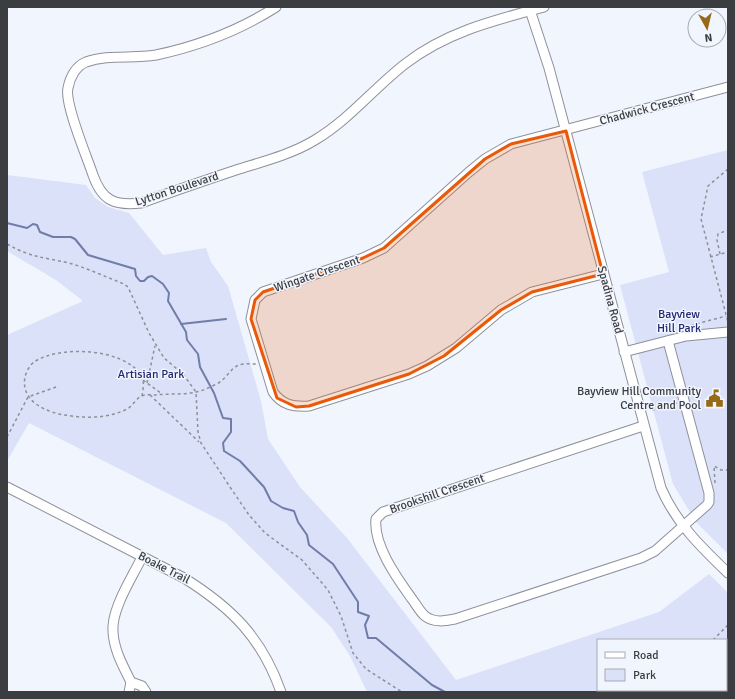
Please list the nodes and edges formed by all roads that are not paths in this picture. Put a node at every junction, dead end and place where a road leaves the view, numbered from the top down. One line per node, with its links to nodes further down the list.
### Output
1 (276, 7): 3 (street, Lytton Boulevard)
2 (544, 7): 3 (street, Lytton Boulevard)
3 (530, 9): 5 (street, Spadina Road)
4 (728, 87): 5 (street, Chadwick Crescent)
5 (566, 131): 6 (street, Spadina Road); 6 (street, Wingate Crescent)
6 (603, 274): 9 (street, Spadina Road)
7 (728, 332): 8 (street)
8 (668, 341): 9 (street); 12 (street)
9 (624, 352): 10 (street, Spadina Road)
10 (643, 426): 12 (street, Spadina Road); 12 (street, Brookshill Crescent)
11 (7, 487): 13 (street, Boake Trail)
12 (682, 526): 14 (street, Spadina Road)
13 (142, 557): 15 (street); 18 (street, Boake Trail)
14 (728, 573)
15 (131, 682): 16 (street); 17 (street)
16 (128, 692)
17 (146, 692)
18 (281, 692)

